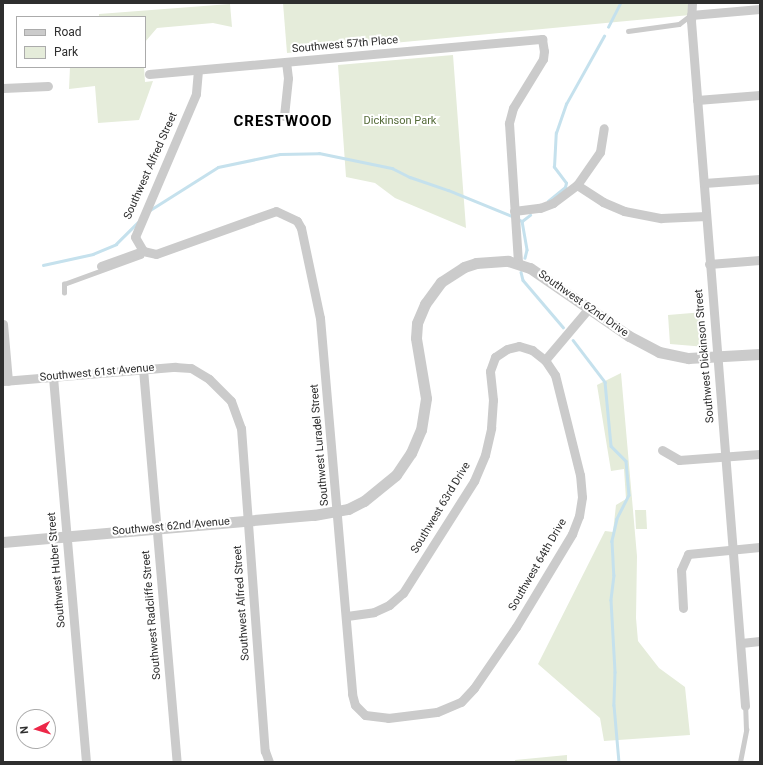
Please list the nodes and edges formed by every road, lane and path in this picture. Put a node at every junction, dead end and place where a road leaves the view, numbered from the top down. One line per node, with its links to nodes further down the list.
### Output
1 (692, 3): 3 (street, Southwest Dickinson Street)
2 (760, 9): 3 (street)
3 (691, 15): 4 (lane); 11 (street, Southwest Dickinson Street)
4 (628, 31)
5 (286, 62): 6 (street, Southwest 57th Place); 12 (street); 17 (street, Southwest 57th Place)
6 (198, 70): 7 (street, Southwest 57th Place); 19 (street, Southwest Alfred Street)
7 (149, 74)
8 (48, 86): 9 (street)
9 (3, 88)
10 (760, 95): 11 (street)
11 (697, 100): 15 (street, Southwest Dickinson Street)
12 (284, 116)
13 (604, 128): 16 (street)
14 (760, 179): 15 (street)
15 (704, 183): 18 (street, Southwest Dickinson Street)
16 (577, 185): 17 (street); 18 (street)
17 (514, 211): 21 (street)
18 (706, 216): 22 (street, Southwest Dickinson Street)
19 (145, 252): 23 (street); 24 (lane); 37 (street, Southwest Luradel Street)
20 (760, 260): 22 (street)
21 (518, 263): 25 (street, Southwest 62nd Drive); 37 (street, Southwest 62nd Drive)
22 (709, 264): 28 (street, Southwest Dickinson Street)
23 (101, 266)
24 (64, 293)
25 (589, 308): 28 (street, Southwest 62nd Drive); 29 (street)
26 (3, 324): 33 (street)
27 (760, 354): 28 (street)
28 (717, 358): 36 (street, Southwest Dickinson Street)
29 (545, 360): 45 (street, Southwest 63rd Drive); 48 (street, Southwest 64th Drive)
30 (191, 368): 31 (street, Southwest 61st Avenue); 38 (street, Southwest Alfred Street)
31 (143, 369): 32 (street, Southwest 61st Avenue); 39 (street, Southwest Radcliffe Street)
32 (53, 376): 33 (street, Southwest 61st Avenue); 40 (street, Southwest Huber Street)
33 (5, 381)
34 (662, 450): 36 (street)
35 (760, 454): 36 (street)
36 (724, 458): 43 (street, Southwest Dickinson Street)
37 (338, 511): 38 (street, Southwest 62nd Avenue); 45 (street, Southwest Luradel Street)
38 (248, 521): 39 (street, Southwest 62nd Avenue); 52 (street, Southwest Alfred Street)
39 (156, 529): 40 (street, Southwest 62nd Avenue); 51 (street, Southwest Radcliffe Street)
40 (66, 536): 41 (street, Southwest 62nd Avenue); 50 (street, Southwest Huber Street)
41 (3, 542)
42 (760, 547): 43 (street)
43 (731, 549): 44 (street); 47 (street, Southwest Dickinson Street)
44 (683, 608)
45 (347, 616): 48 (street, Southwest Luradel Street)
46 (760, 641): 47 (street)
47 (741, 642): 49 (street, Southwest Dickinson Street)
48 (355, 705)
49 (745, 706): 53 (lane)
50 (86, 762)
51 (177, 762)
52 (269, 762)
53 (740, 762)

